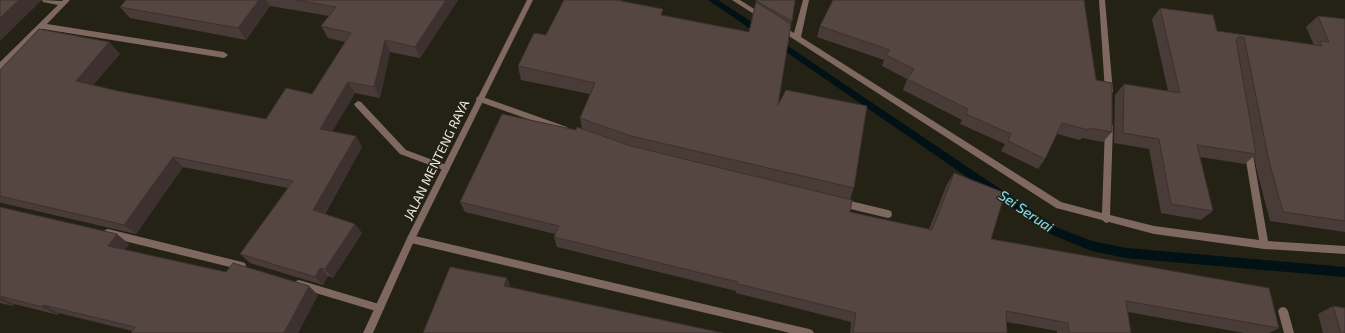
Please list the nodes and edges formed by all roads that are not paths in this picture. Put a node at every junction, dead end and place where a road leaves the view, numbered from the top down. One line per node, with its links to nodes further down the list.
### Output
1 (45, 0): 6 (street)
2 (530, 0): 12 (street, JALAN MENTENG RAYA)
3 (735, 0): 8 (street)
4 (806, 0): 8 (street)
5 (1102, 0): 11 (street)
6 (65, 2): 7 (street)
7 (42, 26): 9 (street); 10 (street)
8 (797, 36): 20 (street)
9 (224, 55)
10 (0, 67)
11 (1110, 98)
12 (480, 99): 15 (street); 17 (street, JALAN MENTENG RAYA)
13 (358, 104): 17 (street)
14 (1109, 121): 20 (street)
15 (574, 133)
16 (1247, 144): 23 (street)
17 (446, 168): 22 (street, JALAN MENTENG RAYA)
18 (835, 202): 19 (street)
19 (888, 214)
20 (1106, 219): 23 (street)
21 (100, 231): 25 (street)
22 (411, 239): 27 (street, JALAN MENTENG RAYA); 30 (street)
23 (1264, 245): 24 (street)
24 (1345, 250)
25 (252, 269)
26 (289, 281): 27 (street)
27 (379, 308): 29 (street, JALAN MENTENG RAYA)
28 (1282, 311): 31 (street)
29 (368, 333)
30 (809, 333)
31 (1289, 333)

